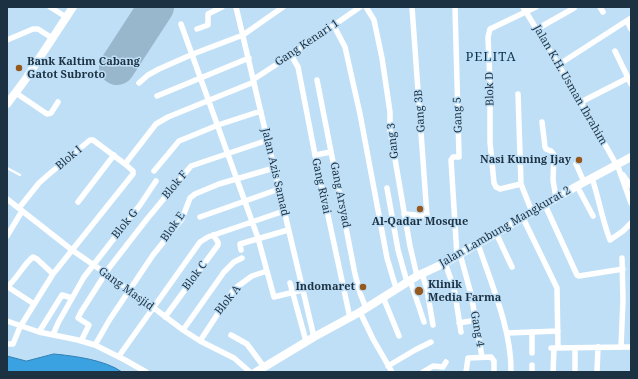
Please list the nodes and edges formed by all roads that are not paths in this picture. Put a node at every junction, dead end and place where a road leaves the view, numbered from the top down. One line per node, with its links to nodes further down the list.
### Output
1 (50, 7): 14 (street)
2 (73, 7): 14 (street)
3 (222, 7): 18 (street)
4 (236, 7): 21 (street, Jalan Azis Samad)
5 (283, 7): 21 (street)
6 (360, 7): 17 (street, Gang Kenari 1)
7 (366, 7): 75 (street, Gang 3)
8 (412, 7): 75 (street, Gang 3B)
9 (455, 7): 78 (street, Gang 5)
10 (523, 7): 13 (street, Jalan K.H. Usman Ibrahim)
11 (536, 7): 13 (street)
12 (574, 8): 19 (street)
13 (527, 13): 19 (street, Jalan K.H. Usman Ibrahim); 61 (street, Blok D)
14 (66, 17): 22 (street)
15 (629, 19): 20 (street); 28 (street)
16 (181, 24): 25 (street)
17 (334, 26): 26 (street, Gang Kenari 1); 103 (street)
18 (197, 29)
19 (538, 29): 28 (street, Jalan K.H. Usman Ibrahim)
20 (631, 29)
21 (243, 35): 25 (street); 27 (street, Jalan Azis Samad)
22 (52, 38): 23 (street); 35 (street)
23 (7, 40)
24 (615, 52): 30 (street)
25 (192, 54): 29 (street); 33 (street)
26 (291, 55): 32 (street, Gang Kenari 1); 49 (street, Gang Rivai)
27 (249, 58): 29 (street); 32 (street, Jalan Azis Samad)
28 (558, 65): 40 (street, Jalan K.H. Usman Ibrahim)
29 (200, 77): 37 (street); 38 (street)
30 (628, 78): 34 (street); 40 (street)
31 (317, 80): 46 (street, Gang Arsyad)
32 (254, 81): 38 (street, Gang Kenari 1); 42 (street, Jalan Azis Samad)
33 (139, 83)
34 (631, 84)
35 (16, 92): 39 (street); 41 (street)
36 (518, 94): 61 (street)
37 (157, 96)
38 (209, 100): 44 (street); 51 (street, Gang Kenari 1)
39 (58, 102)
40 (581, 102): 53 (street, Jalan K.H. Usman Ibrahim)
41 (7, 104)
42 (261, 111): 44 (street); 45 (street, Jalan Azis Samad)
43 (542, 122): 66 (street)
44 (218, 126): 47 (street); 56 (street)
45 (268, 140): 47 (street, Blok F); 55 (street, Jalan Azis Samad)
46 (331, 152): 49 (street); 111 (street, Gang Arsyad)
47 (228, 154): 59 (street); 97 (street, Blok F)
48 (114, 155): 51 (street, Blok I); 69 (street); 72 (street, Blok I)
49 (315, 155): 113 (street, Gang Rivai)
50 (631, 157): 53 (street, Jalan Lambung Mangkurat 2)
51 (125, 164): 88 (street, Blok I)
52 (576, 164): 62 (street)
53 (617, 165): 58 (street, Jalan Lambung Mangkurat 2); 63 (street); 70 (street)
54 (7, 168): 57 (lane)
55 (274, 168): 59 (street, Blok E); 65 (street, Jalan Azis Samad)
56 (154, 171)
57 (20, 175)
58 (592, 178): 62 (street, Jalan Lambung Mangkurat 2); 81 (street)
59 (237, 179): 68 (street); 104 (street, Blok E)
60 (156, 181): 94 (street, Blok G)
61 (521, 184): 74 (street)
62 (580, 184): 66 (street, Jalan Lambung Mangkurat 2); 76 (street)
63 (631, 186)
64 (387, 188): 100 (street)
65 (279, 189): 68 (street); 73 (street, Jalan Azis Samad)
66 (556, 198): 71 (street, Jalan Lambung Mangkurat 2)
67 (7, 199): 72 (street, Gang Masjid)
68 (245, 201): 77 (street); 80 (street)
69 (78, 202)
70 (631, 203)
71 (544, 205): 74 (street, Jalan Lambung Mangkurat 2); 96 (street)
72 (21, 209): 85 (street, Blok I); 88 (street, Gang Masjid)
73 (284, 211): 80 (street); 82 (street, Jalan Azis Samad)
74 (532, 212): 79 (street, Jalan Lambung Mangkurat 2)
75 (404, 214): 100 (street, Gang 3)
76 (593, 216)
77 (200, 217)
78 (454, 217): 90 (street, Gang 4)
79 (523, 218): 83 (street, Jalan Lambung Mangkurat 2); 121 (street)
80 (252, 222): 84 (street); 86 (street)
81 (630, 225)
82 (288, 230): 86 (street); 105 (street, Jalan Azis Samad)
83 (496, 233): 87 (street, Jalan Lambung Mangkurat 2); 95 (street)
84 (213, 235): 110 (street); 112 (street, Blok C)
85 (7, 236)
86 (258, 238): 89 (street); 98 (street)
87 (478, 244): 90 (street, Jalan Lambung Mangkurat 2); 125 (street)
88 (72, 250): 94 (street, Gang Masjid); 99 (street)
89 (241, 250)
90 (458, 255): 93 (street, Jalan Lambung Mangkurat 2); 114 (street, Gang 4)
91 (242, 258): 120 (street)
92 (622, 258): 96 (street)
93 (444, 263): 100 (street, Jalan Lambung Mangkurat 2); 117 (street)
94 (92, 265): 97 (street, Gang Masjid); 108 (street, Blok G)
95 (512, 267)
96 (623, 268): 137 (street)
97 (108, 271): 104 (street, Gang Masjid); 130 (street, Blok F)
98 (267, 271): 106 (street); 131 (street, Blok A)
99 (53, 274): 102 (street); 109 (street)
100 (414, 278): 103 (street, Jalan Lambung Mangkurat 2); 116 (street); 118 (street)
101 (290, 284): 106 (street)
102 (7, 287): 109 (street)
103 (396, 288): 107 (street, Jalan Lambung Mangkurat 2)
104 (130, 290): 110 (street, Gang Masjid); 135 (street, Blok E)
105 (302, 290): 106 (street); 128 (street, Jalan Azis Samad)
106 (291, 293): 132 (street)
107 (383, 297): 111 (street, Jalan Lambung Mangkurat 2); 129 (street)
108 (72, 298): 122 (street); 126 (street, Blok G)
109 (34, 304): 119 (street)
110 (152, 308): 112 (street, Gang Masjid); 142 (street)
111 (363, 310): 113 (street, Jalan Lambung Mangkurat 2); 146 (street, Gang Arsyad)
112 (165, 317): 120 (street, Gang Masjid)
113 (350, 318): 128 (street, Jalan Lambung Mangkurat 2)
114 (476, 320): 117 (street); 143 (street, Gang 4)
115 (7, 321): 119 (street)
116 (424, 322)
117 (459, 323): 123 (street)
118 (433, 325)
119 (20, 327): 122 (street); 134 (street)
120 (182, 330): 131 (street, Gang Masjid)
121 (558, 331): 124 (street); 139 (street)
122 (39, 332): 126 (street)
123 (461, 332)
124 (532, 332): 125 (street); 141 (street)
125 (507, 333): 155 (street)
126 (53, 335): 130 (street)
127 (231, 335): 147 (street)
128 (314, 336): 132 (street, Jalan Lambung Mangkurat 2)
129 (399, 336)
130 (80, 341): 135 (street)
131 (200, 341): 149 (street, Gang Masjid)
132 (306, 341): 147 (street, Jalan Lambung Mangkurat 2)
133 (431, 342): 146 (street)
134 (7, 344)
135 (95, 345): 142 (street)
136 (598, 347): 137 (street); 140 (street); 159 (street)
137 (622, 347): 138 (street)
138 (631, 347)
139 (554, 348): 140 (street); 157 (street)
140 (575, 348): 158 (street)
141 (532, 353)
142 (119, 356): 148 (street)
143 (482, 357): 153 (street); 154 (street)
144 (446, 362): 152 (street)
145 (532, 365): 156 (street)
146 (388, 366): 151 (street, Gang Arsyad)
147 (264, 367): 150 (street, Jalan Lambung Mangkurat 2)
148 (146, 372)
149 (250, 372)
150 (256, 372)
151 (392, 372)
152 (423, 372)
153 (466, 372)
154 (494, 372)
155 (511, 372)
156 (532, 372)
157 (553, 372)
158 (575, 372)
159 (597, 372)

